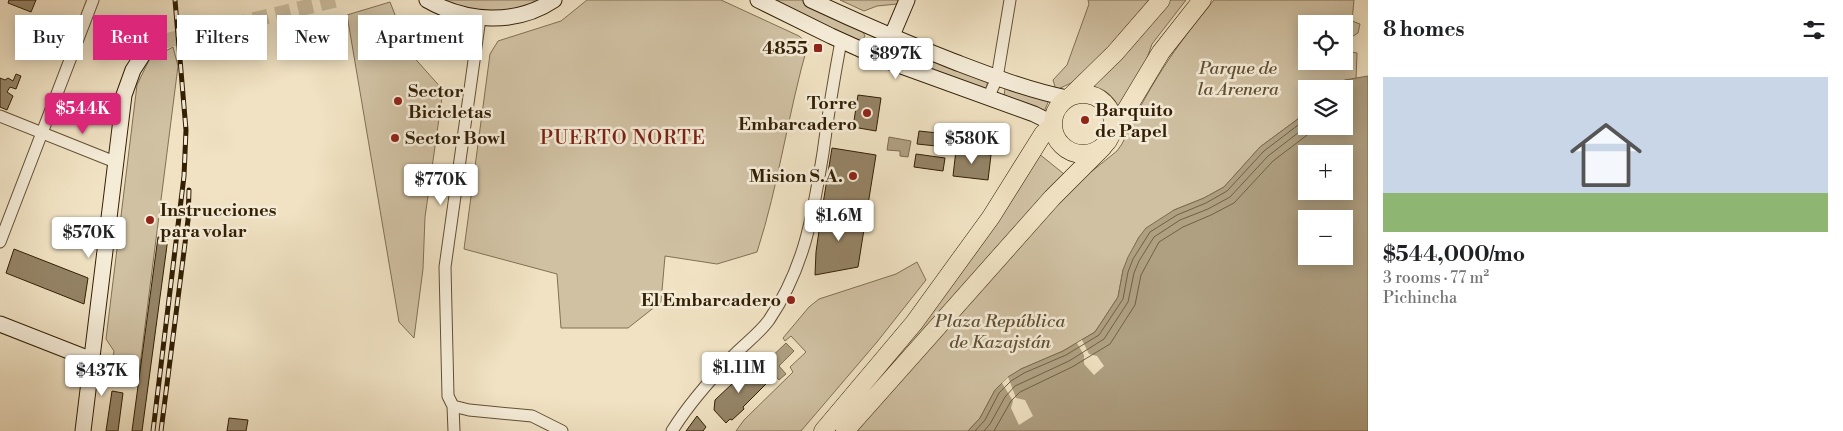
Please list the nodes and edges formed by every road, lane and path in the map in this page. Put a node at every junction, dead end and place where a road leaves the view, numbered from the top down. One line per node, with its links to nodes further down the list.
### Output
1 (93, 0): 23 (street)
2 (427, 0): 10 (main road)
3 (554, 0): 11 (main road)
4 (758, 0): 14 (main road)
5 (811, 0): 12 (main road)
6 (907, 0): 13 (main road)
7 (1010, 0): 18 (street)
8 (1162, 0): 19 (main road)
9 (1202, 0): 24 (main road)
10 (460, 15)
11 (482, 18)
12 (862, 24): 13 (main road); 14 (main road)
13 (891, 37): 15 (main road); 18 (main road)
14 (847, 43): 15 (main road); 33 (street)
15 (882, 59): 20 (main road)
16 (139, 60): 25 (main road)
17 (474, 60): 29 (street)
18 (996, 78): 19 (main road); 20 (street)
19 (1069, 97): 22 (main road); 24 (main road)
20 (988, 98): 22 (main road)
21 (0, 116): 23 (street)
22 (1052, 124): 24 (main road); 34 (main road)
23 (42, 133): 25 (street); 26 (street)
24 (1106, 143): 35 (main road)
25 (115, 162): 28 (main road)
26 (0, 242)
27 (0, 324): 28 (main road)
28 (92, 360): 30 (main road)
29 (453, 406): 31 (street); 32 (street)
30 (83, 431)
31 (454, 431)
32 (562, 431)
33 (672, 431)
34 (822, 431)
35 (844, 431)

